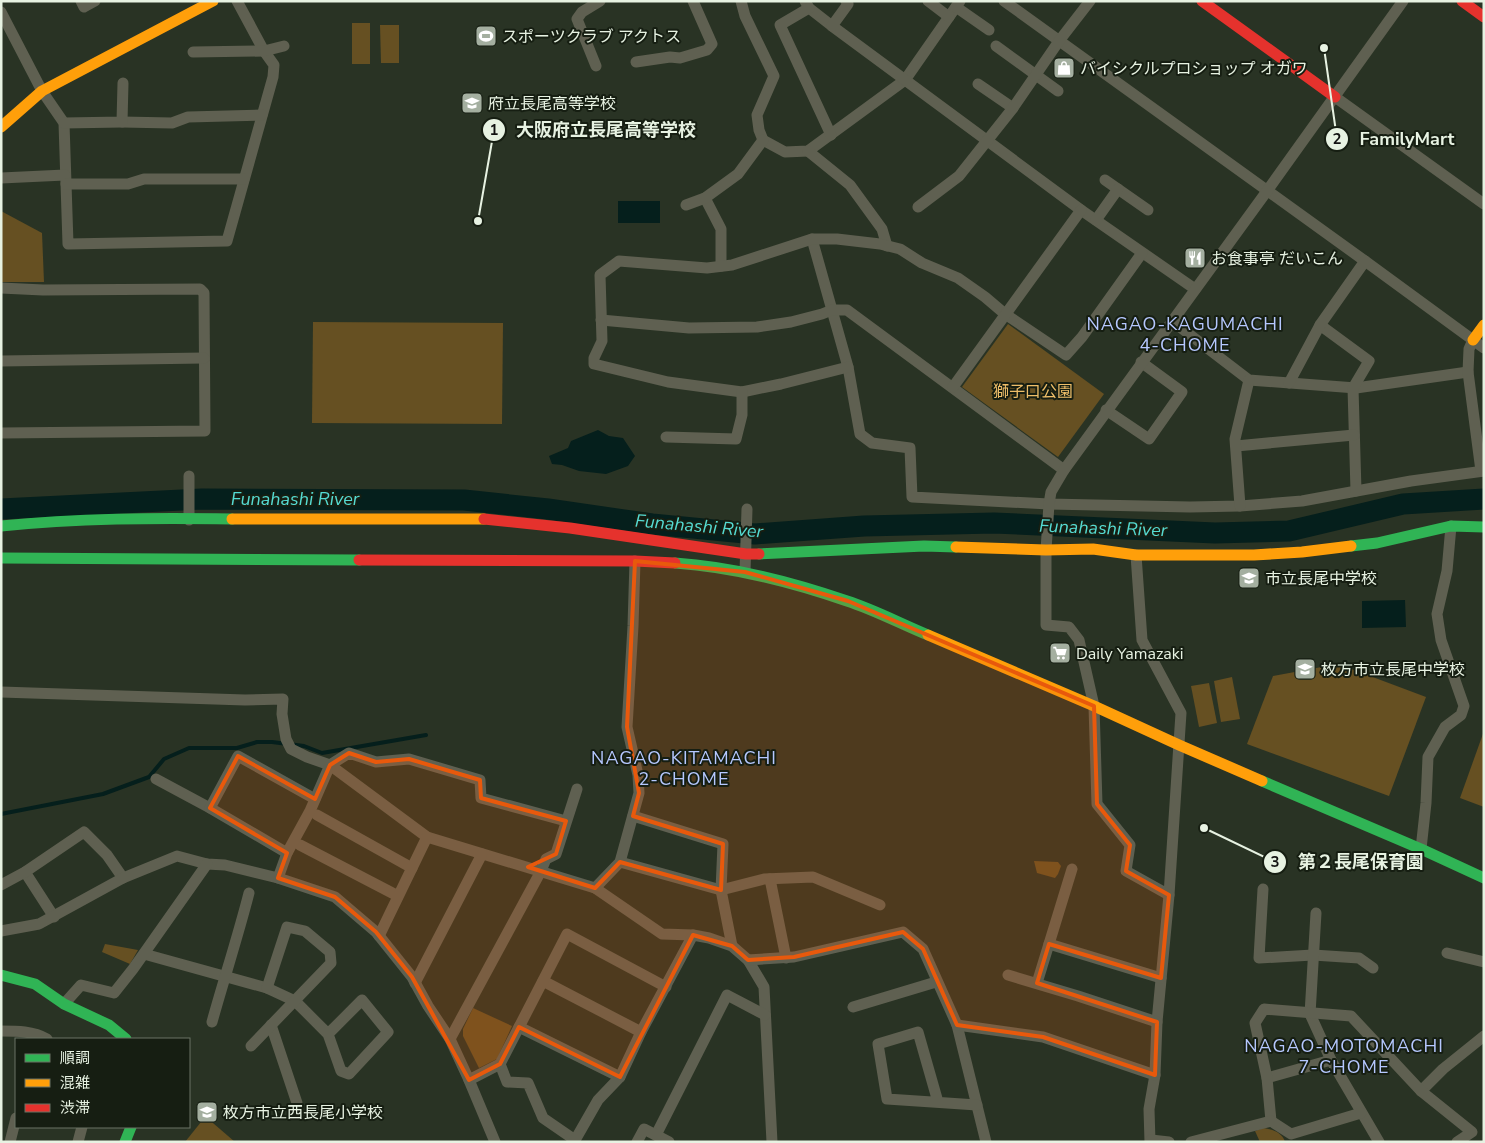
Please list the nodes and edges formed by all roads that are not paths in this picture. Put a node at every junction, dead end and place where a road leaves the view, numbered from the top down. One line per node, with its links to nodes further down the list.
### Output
1 (80, 1): 2 (street)
2 (96, 1)
3 (213, 1): 34 (street)
4 (238, 1): 26 (street)
5 (600, 1): 29 (street)
6 (706, 1): 15 (street)
7 (741, 1): 43 (street)
8 (928, 1): 19 (street)
9 (1004, 1): 23 (street)
10 (1090, 1): 23 (street)
11 (1202, 1): 36 (street)
12 (1403, 1): 36 (street)
13 (1462, 1): 20 (street)
14 (848, 2): 21 (street)
15 (694, 4): 28 (street)
16 (807, 4): 21 (street); 42 (street)
17 (958, 4): 19 (street); 22 (street)
18 (1, 12): 34 (street)
19 (949, 17): 31 (street)
20 (1484, 17)
21 (832, 26): 31 (street)
22 (989, 30)
23 (1059, 41): 30 (street); 51 (street)
24 (284, 46): 26 (street)
25 (996, 46): 30 (street)
26 (264, 51): 27 (street); 38 (street)
27 (192, 52)
28 (636, 62)
29 (596, 66)
30 (1036, 75): 35 (street); 37 (street)
31 (905, 80): 42 (street); 44 (street)
32 (123, 83): 39 (street)
33 (978, 84): 37 (street)
34 (42, 91): 40 (street); 41 (street)
35 (1058, 91)
36 (1335, 97): 51 (street); 53 (street)
37 (1014, 108): 44 (street)
38 (262, 115): 39 (street); 48 (street)
39 (122, 122): 40 (street)
40 (64, 123): 47 (street)
41 (1, 127)
42 (831, 135): 45 (street)
43 (763, 140): 45 (street); 52 (street)
44 (986, 141): 55 (street); 56 (street)
45 (808, 152): 60 (street)
46 (1, 178): 47 (street)
47 (65, 179): 48 (street); 48 (street)
48 (244, 179)
49 (1105, 180): 50 (street)
50 (1118, 189): 57 (street); 58 (street)
51 (1267, 191): 62 (street); 65 (street)
52 (705, 198): 54 (street); 63 (street)
53 (1484, 204)
54 (686, 205)
55 (918, 207)
56 (1081, 210): 58 (street); 67 (street)
57 (1148, 210)
58 (1096, 220): 61 (street)
59 (812, 239): 60 (street); 63 (street); 66 (street)
60 (887, 246): 67 (street)
61 (1142, 253): 65 (street); 67 (street)
62 (1364, 261): 70 (street); 72 (street)
63 (721, 266): 68 (street)
64 (1, 288): 74 (street)
65 (1195, 289): 69 (street)
66 (832, 310): 68 (street); 77 (street); 81 (street)
67 (1005, 314): 81 (street)
68 (601, 320): 83 (street)
69 (1172, 321): 76 (street); 79 (street)
70 (1320, 325): 80 (street); 82 (street)
71 (1484, 325): 72 (street)
72 (1472, 340): 73 (street); 78 (street)
73 (1484, 348)
74 (204, 358): 75 (street); 85 (street)
75 (1, 360)
76 (1141, 362): 84 (street); 84 (street)
77 (848, 367): 83 (street); 93 (street)
78 (1468, 372): 82 (street); 90 (street)
79 (1249, 380): 80 (street); 88 (street)
80 (1289, 383): 82 (street)
81 (953, 387): 89 (street)
82 (1353, 388): 86 (street)
83 (742, 392): 87 (street)
84 (1106, 410): 89 (street)
85 (1, 434)
86 (1354, 435): 88 (street); 92 (street)
87 (666, 437)
88 (1236, 446): 94 (street)
89 (1064, 470): 93 (street)
90 (1482, 471): 92 (street)
91 (189, 476): 96 (street)
92 (1356, 491): 94 (street)
93 (1049, 504): 94 (street); 101 (street)
94 (1240, 506)
95 (747, 510): 100 (street)
96 (189, 517): 97 (street); 100 (street)
97 (1, 526)
98 (1451, 526): 99 (street); 102 (street); 119 (street)
99 (1484, 527)
100 (746, 550): 101 (street); 105 (street)
101 (1046, 550): 102 (street); 107 (street)
102 (1136, 555): 108 (street)
103 (1, 558): 104 (street)
104 (635, 561): 105 (street); 115 (street)
105 (745, 572): 107 (street)
106 (1, 692): 109 (street)
107 (1094, 706): 108 (street); 137 (street)
108 (1179, 745): 119 (street); 137 (street)
109 (330, 765): 112 (street); 116 (street); 117 (street)
110 (156, 779): 113 (street)
111 (578, 789): 116 (street)
112 (315, 799): 113 (street); 120 (street)
113 (210, 808): 120 (street)
114 (317, 815): 124 (street)
115 (633, 816): 122 (street); 135 (street)
116 (566, 822): 126 (street)
117 (427, 837): 121 (street); 124 (street)
118 (300, 845): 138 (street)
119 (1421, 849): 130 (street)
120 (287, 853): 129 (street)
121 (482, 854): 126 (street); 160 (street)
122 (620, 862): 133 (street); 135 (street)
123 (207, 864): 128 (street); 129 (street); 148 (street)
124 (412, 868): 138 (street)
125 (1072, 868): 145 (street)
126 (541, 871): 133 (street); 180 (street)
127 (25, 872): 128 (street); 132 (street); 141 (street)
128 (123, 878): 141 (street)
129 (278, 878): 144 (street)
130 (1484, 878)
131 (770, 879): 135 (street); 139 (street); 150 (street)
132 (1, 885)
133 (595, 888): 143 (street)
134 (1263, 889): 149 (street)
135 (721, 890): 146 (street)
136 (249, 893): 156 (street)
137 (1169, 895): 157 (street)
138 (398, 896): 144 (street)
139 (880, 905)
140 (1316, 914): 149 (street)
141 (54, 917): 142 (street)
142 (1, 931)
143 (694, 935): 146 (street); 162 (street)
144 (379, 936): 160 (street)
145 (1049, 944): 157 (street); 161 (street)
146 (732, 946): 151 (street)
147 (1447, 953): 152 (street)
148 (144, 954): 156 (street); 165 (street)
149 (1313, 955): 153 (street); 167 (street)
150 (786, 958): 151 (street); 159 (street)
151 (748, 960): 168 (street)
152 (1484, 962)
153 (1373, 968)
154 (1, 975): 165 (street)
155 (1008, 975): 161 (street)
156 (224, 977): 163 (street); 169 (street)
157 (1161, 978): 170 (street)
158 (543, 981): 162 (street); 173 (street); 175 (street)
159 (936, 982): 166 (street); 172 (street)
160 (416, 983): 180 (street)
161 (1037, 983): 170 (street)
162 (666, 987): 175 (street)
163 (267, 988): 164 (street); 164 (street)
164 (295, 1001): 171 (street); 176 (street)
165 (64, 1004): 179 (street)
166 (852, 1008)
167 (1310, 1014): 182 (street); 186 (street); 188 (street)
168 (766, 1015): 197 (street); 206 (street)
169 (212, 1022)
170 (1157, 1022): 184 (street)
171 (271, 1025): 181 (street); 190 (street)
172 (957, 1025): 184 (street); 191 (street)
173 (519, 1027): 183 (street); 185 (street)
174 (1, 1031): 178 (street)
175 (641, 1032): 185 (street)
176 (328, 1034): 176 (street)
177 (1484, 1036): 188 (street)
178 (41, 1038)
179 (125, 1038)
180 (450, 1039): 187 (street)
181 (251, 1046)
182 (1331, 1060): 186 (street); 192 (street)
183 (500, 1064): 187 (street); 198 (street)
184 (1155, 1075): 199 (street)
185 (620, 1077): 198 (street)
186 (1267, 1078): 193 (street)
187 (469, 1080): 203 (street)
188 (1421, 1090): 211 (street)
189 (938, 1102): 189 (street); 191 (street)
190 (297, 1103)
191 (977, 1105): 207 (street)
192 (1361, 1112): 193 (street); 210 (street)
193 (1271, 1121): 209 (street)
194 (15, 1122): 200 (street)
195 (82, 1128): 201 (street)
196 (131, 1128): 202 (street)
197 (656, 1135): 204 (street); 205 (street)
198 (574, 1141)
199 (1150, 1141): 208 (street)
200 (10, 1142)
201 (78, 1142)
202 (125, 1142)
203 (495, 1142)
204 (637, 1142)
205 (669, 1142)
206 (772, 1142)
207 (986, 1142)
208 (1169, 1142)
209 (1191, 1142)
210 (1379, 1142)
211 (1457, 1142)

